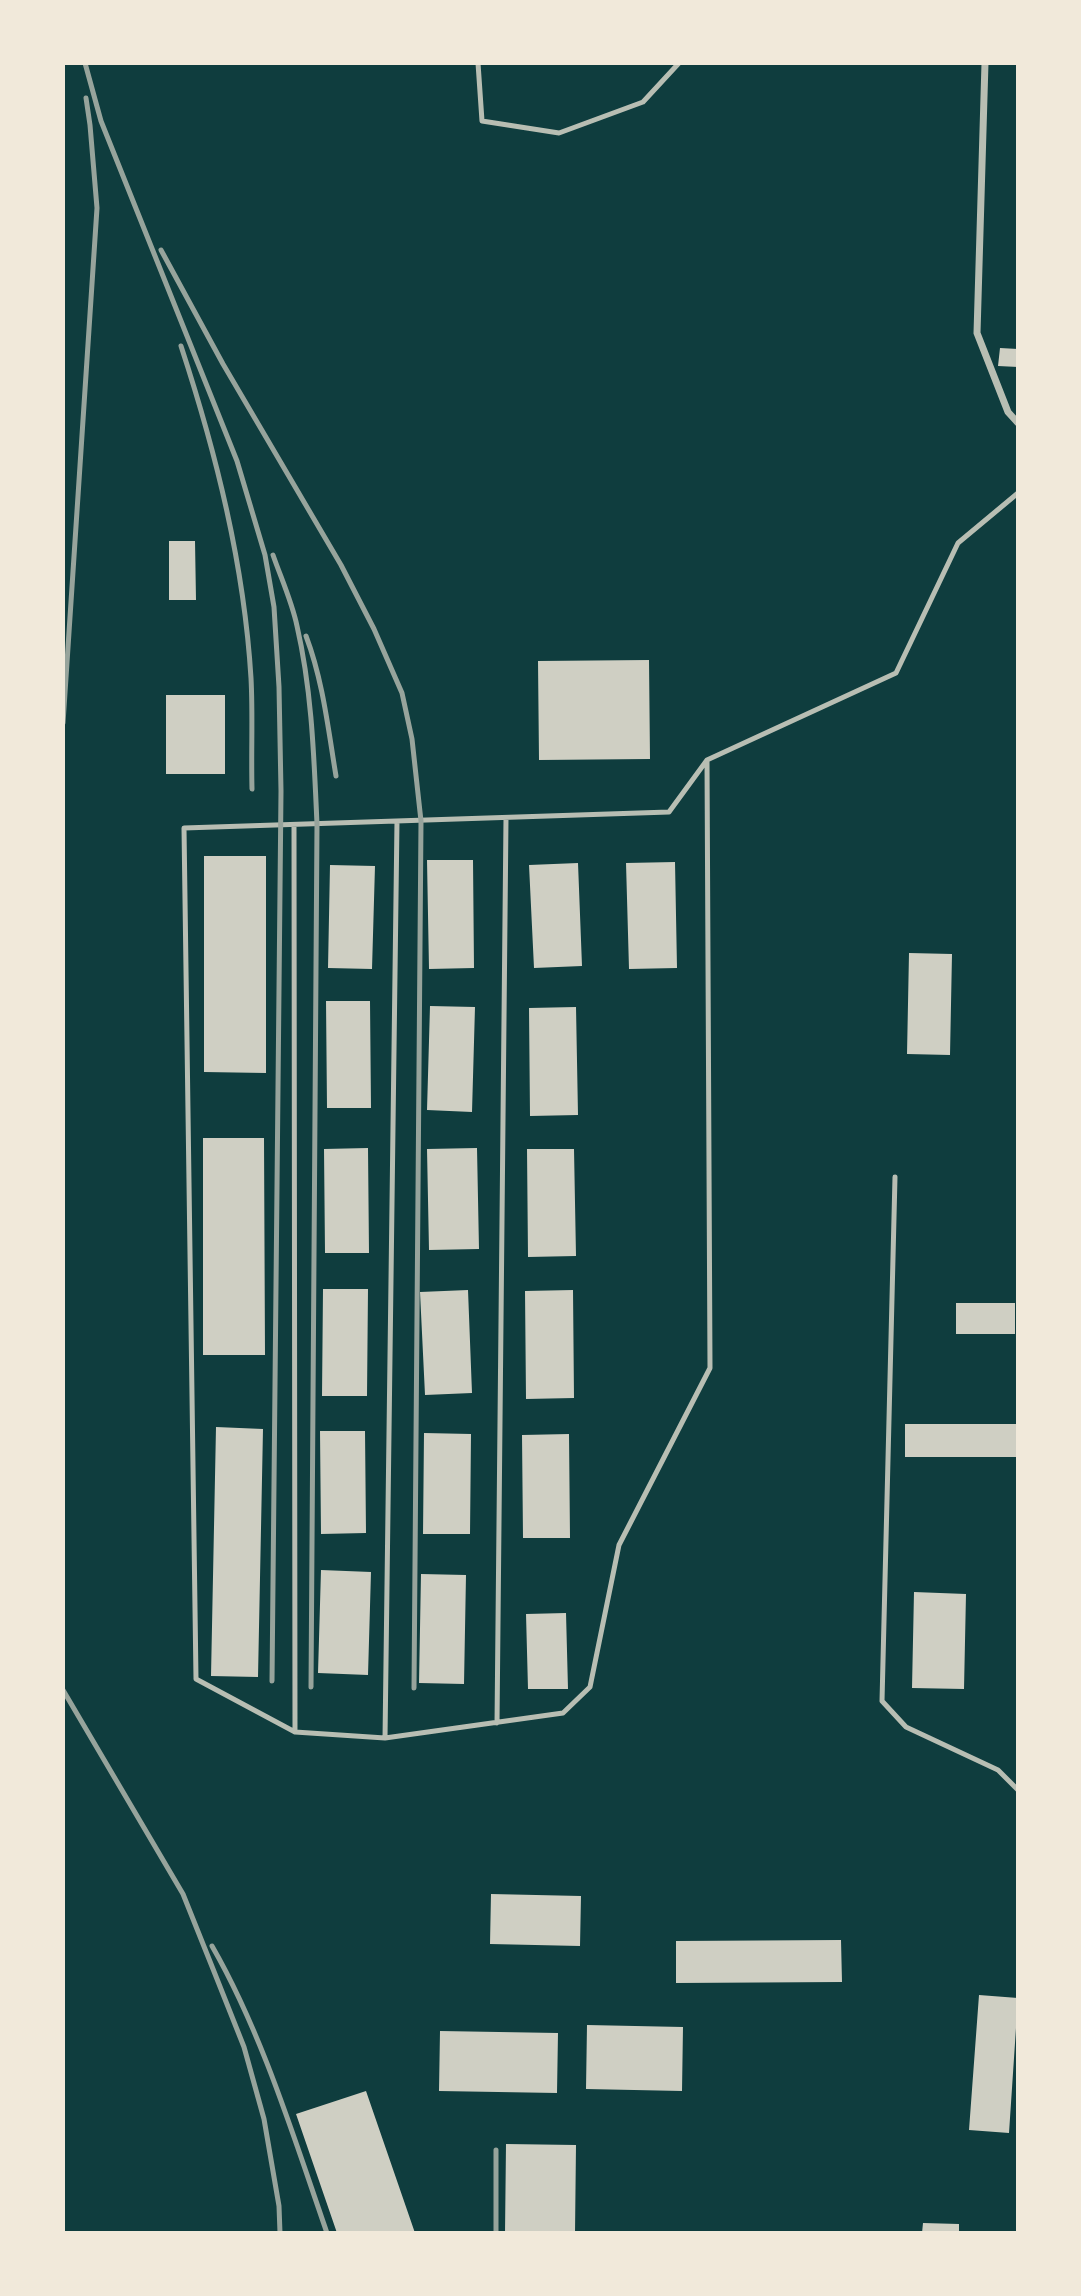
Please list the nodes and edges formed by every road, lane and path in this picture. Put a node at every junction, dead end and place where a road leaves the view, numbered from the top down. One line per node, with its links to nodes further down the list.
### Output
1 (478, 63): 2 (lane)
2 (679, 63)
3 (985, 63): 4 (street)
4 (1018, 423)
5 (1018, 493): 6 (lane)
6 (707, 760): 7 (lane); 11 (lane)
7 (506, 818): 8 (lane); 11 (lane)
8 (397, 821): 9 (lane); 13 (lane)
9 (293, 825): 12 (lane); 12 (lane)
10 (895, 1177): 14 (lane)
11 (498, 1723): 13 (lane)
12 (295, 1732): 13 (lane)
13 (385, 1738)
14 (1018, 1790)

